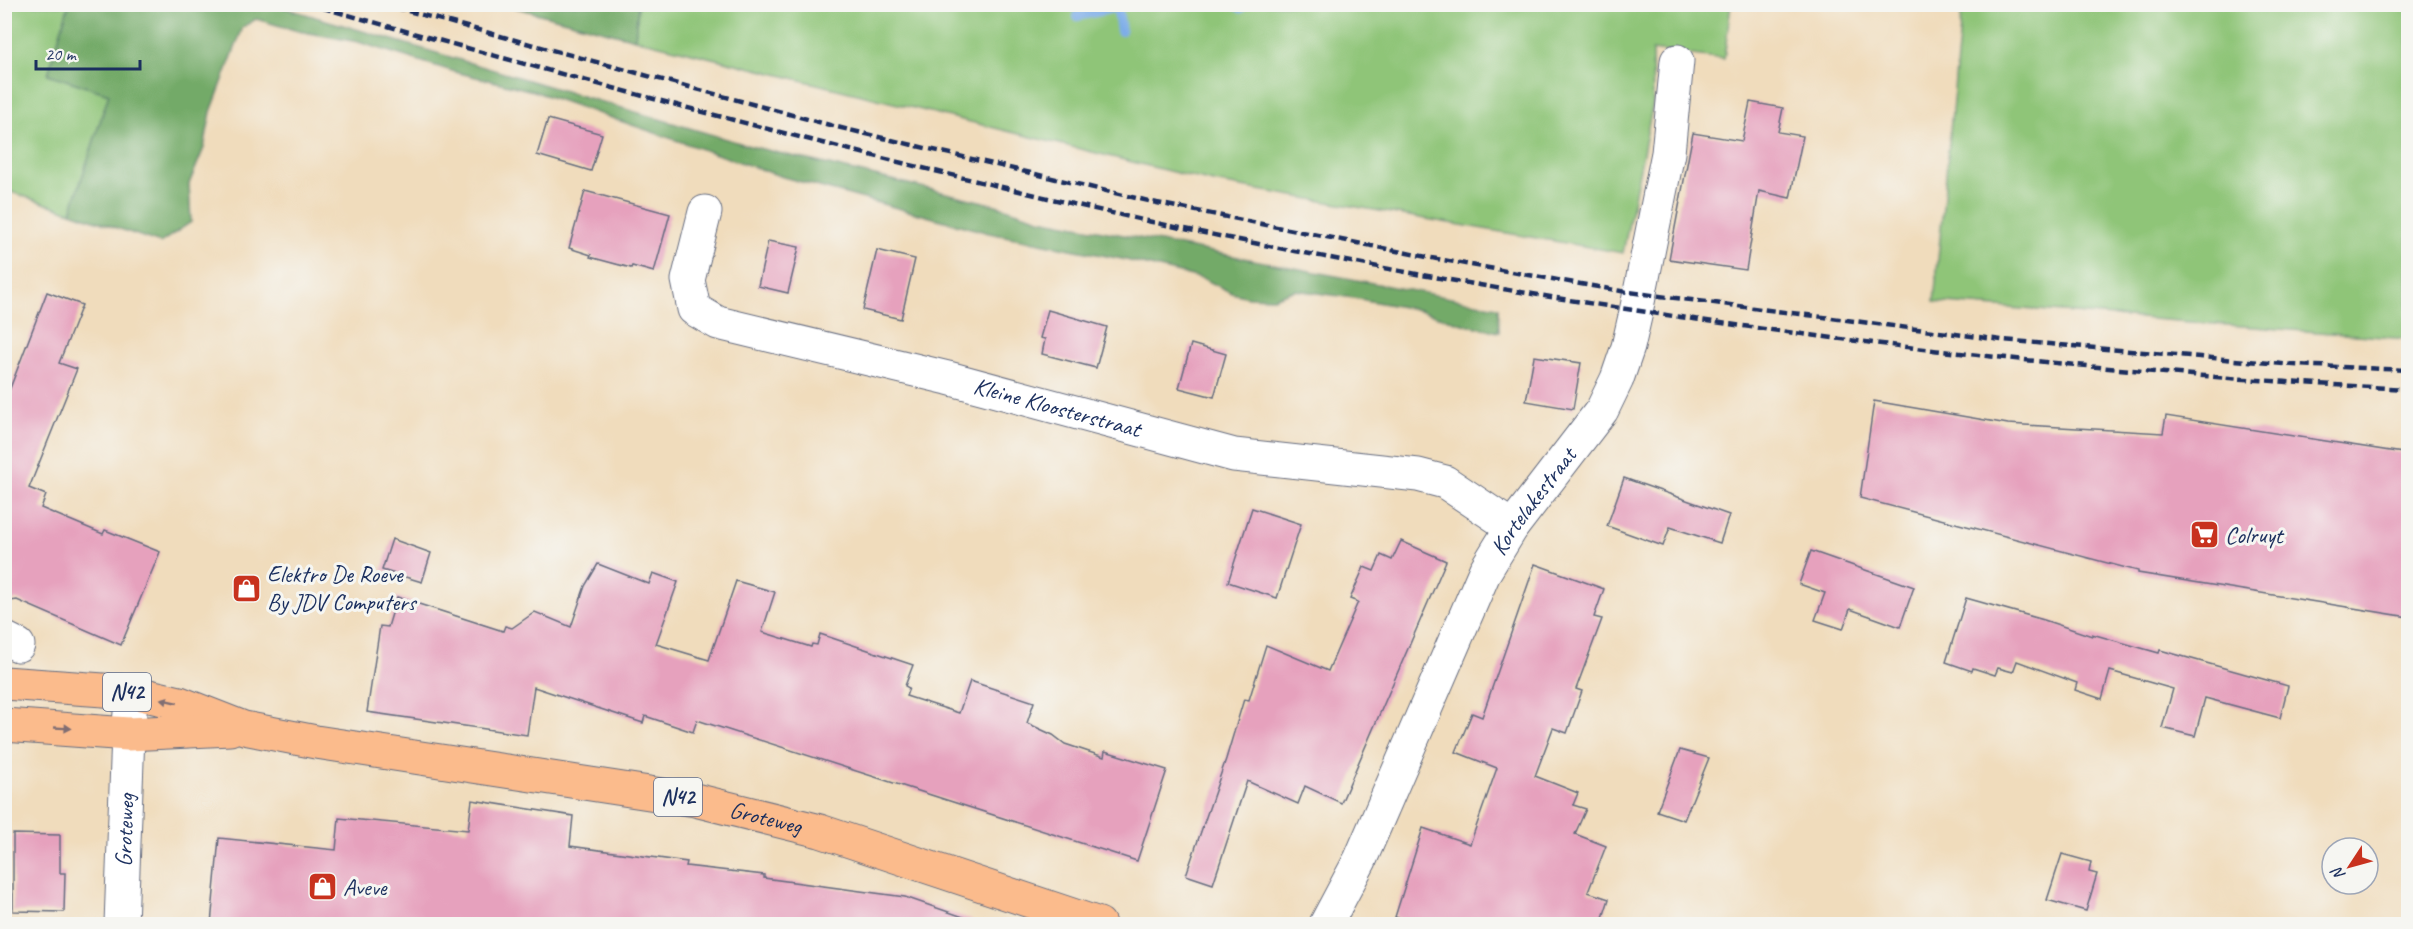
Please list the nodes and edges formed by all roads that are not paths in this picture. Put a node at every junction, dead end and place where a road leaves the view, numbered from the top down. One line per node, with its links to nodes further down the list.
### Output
1 (1677, 61): 3 (street, Kortelakestraat)
2 (705, 212): 3 (street, Kleine Kloosterstraat)
3 (1512, 527): 11 (street, Kortelakestraat)
4 (4, 683): 5 (main road, Groteweg / N42)
5 (132, 692): 7 (main road, Groteweg / N42, one-way to 5); 8 (street, Groteweg)
6 (4, 725): 8 (main road, Groteweg / N42, one-way to 8)
7 (244, 728): 8 (main road, Groteweg / N42); 10 (main road, Groteweg / N42)
8 (128, 734): 9 (street, Groteweg)
9 (121, 924)
10 (1099, 924)
11 (1326, 924)

